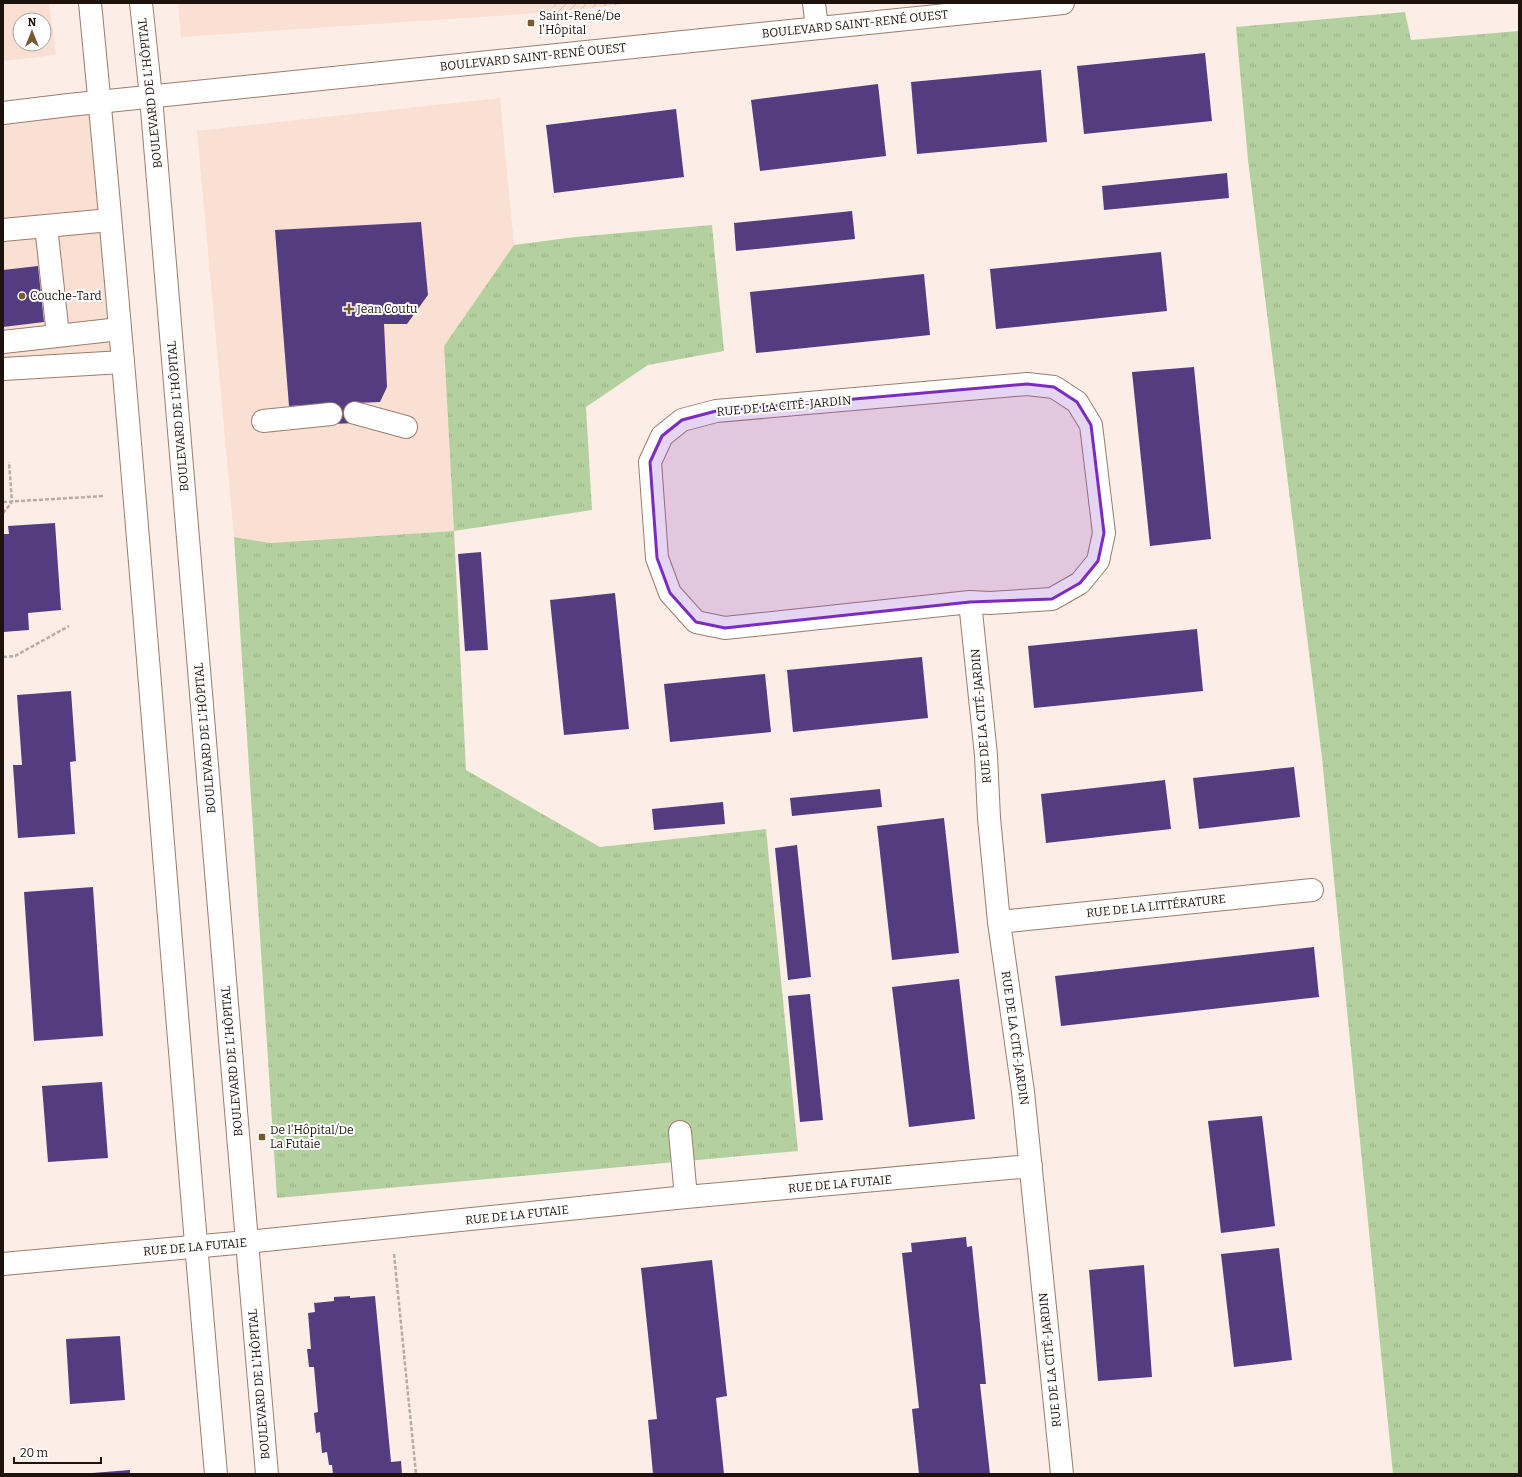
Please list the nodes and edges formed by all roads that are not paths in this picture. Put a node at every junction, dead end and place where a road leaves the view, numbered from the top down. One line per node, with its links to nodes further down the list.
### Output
1 (90, 3): 7 (street)
2 (141, 3): 6 (street, BOULEVARD DE L'HÔPITAL)
3 (814, 3): 5 (street)
4 (1063, 3): 5 (street, BOULEVARD SAINT-RENÉ OUEST)
5 (817, 28): 6 (street, BOULEVARD SAINT-RENÉ OUEST)
6 (152, 97): 7 (street, BOULEVARD SAINT-RENÉ OUEST); 27 (street, BOULEVARD DE L'HÔPITAL)
7 (99, 102): 8 (street, BOULEVARD SAINT-RENÉ OUEST); 9 (street)
8 (3, 113)
9 (110, 220): 10 (street); 12 (street)
10 (46, 226): 11 (street); 13 (street)
11 (3, 230)
12 (120, 329): 13 (street); 15 (street)
13 (58, 335): 14 (street)
14 (3, 342)
15 (123, 362): 16 (street); 28 (street)
16 (3, 369)
17 (355, 413): 20 (street)
18 (332, 414): 19 (street)
19 (263, 421)
20 (406, 427)
21 (970, 602): 21 (street, RUE DE LA CITÉ-JARDIN); 23 (street, RUE DE LA CITÉ-JARDIN)
22 (1312, 890): 23 (street, RUE DE LA LITTÉRATURE)
23 (999, 922): 25 (street, RUE DE LA CITÉ-JARDIN)
24 (680, 1132): 26 (street)
25 (1031, 1166): 26 (street, RUE DE LA FUTAIE); 32 (street, RUE DE LA CITÉ-JARDIN)
26 (686, 1198): 27 (street, RUE DE LA FUTAIE)
27 (246, 1242): 28 (street, RUE DE LA FUTAIE); 31 (street, BOULEVARD DE L'HÔPITAL)
28 (196, 1246): 29 (street, RUE DE LA FUTAIE); 30 (street)
29 (3, 1264)
30 (216, 1474)
31 (268, 1474)
32 (1062, 1474)

